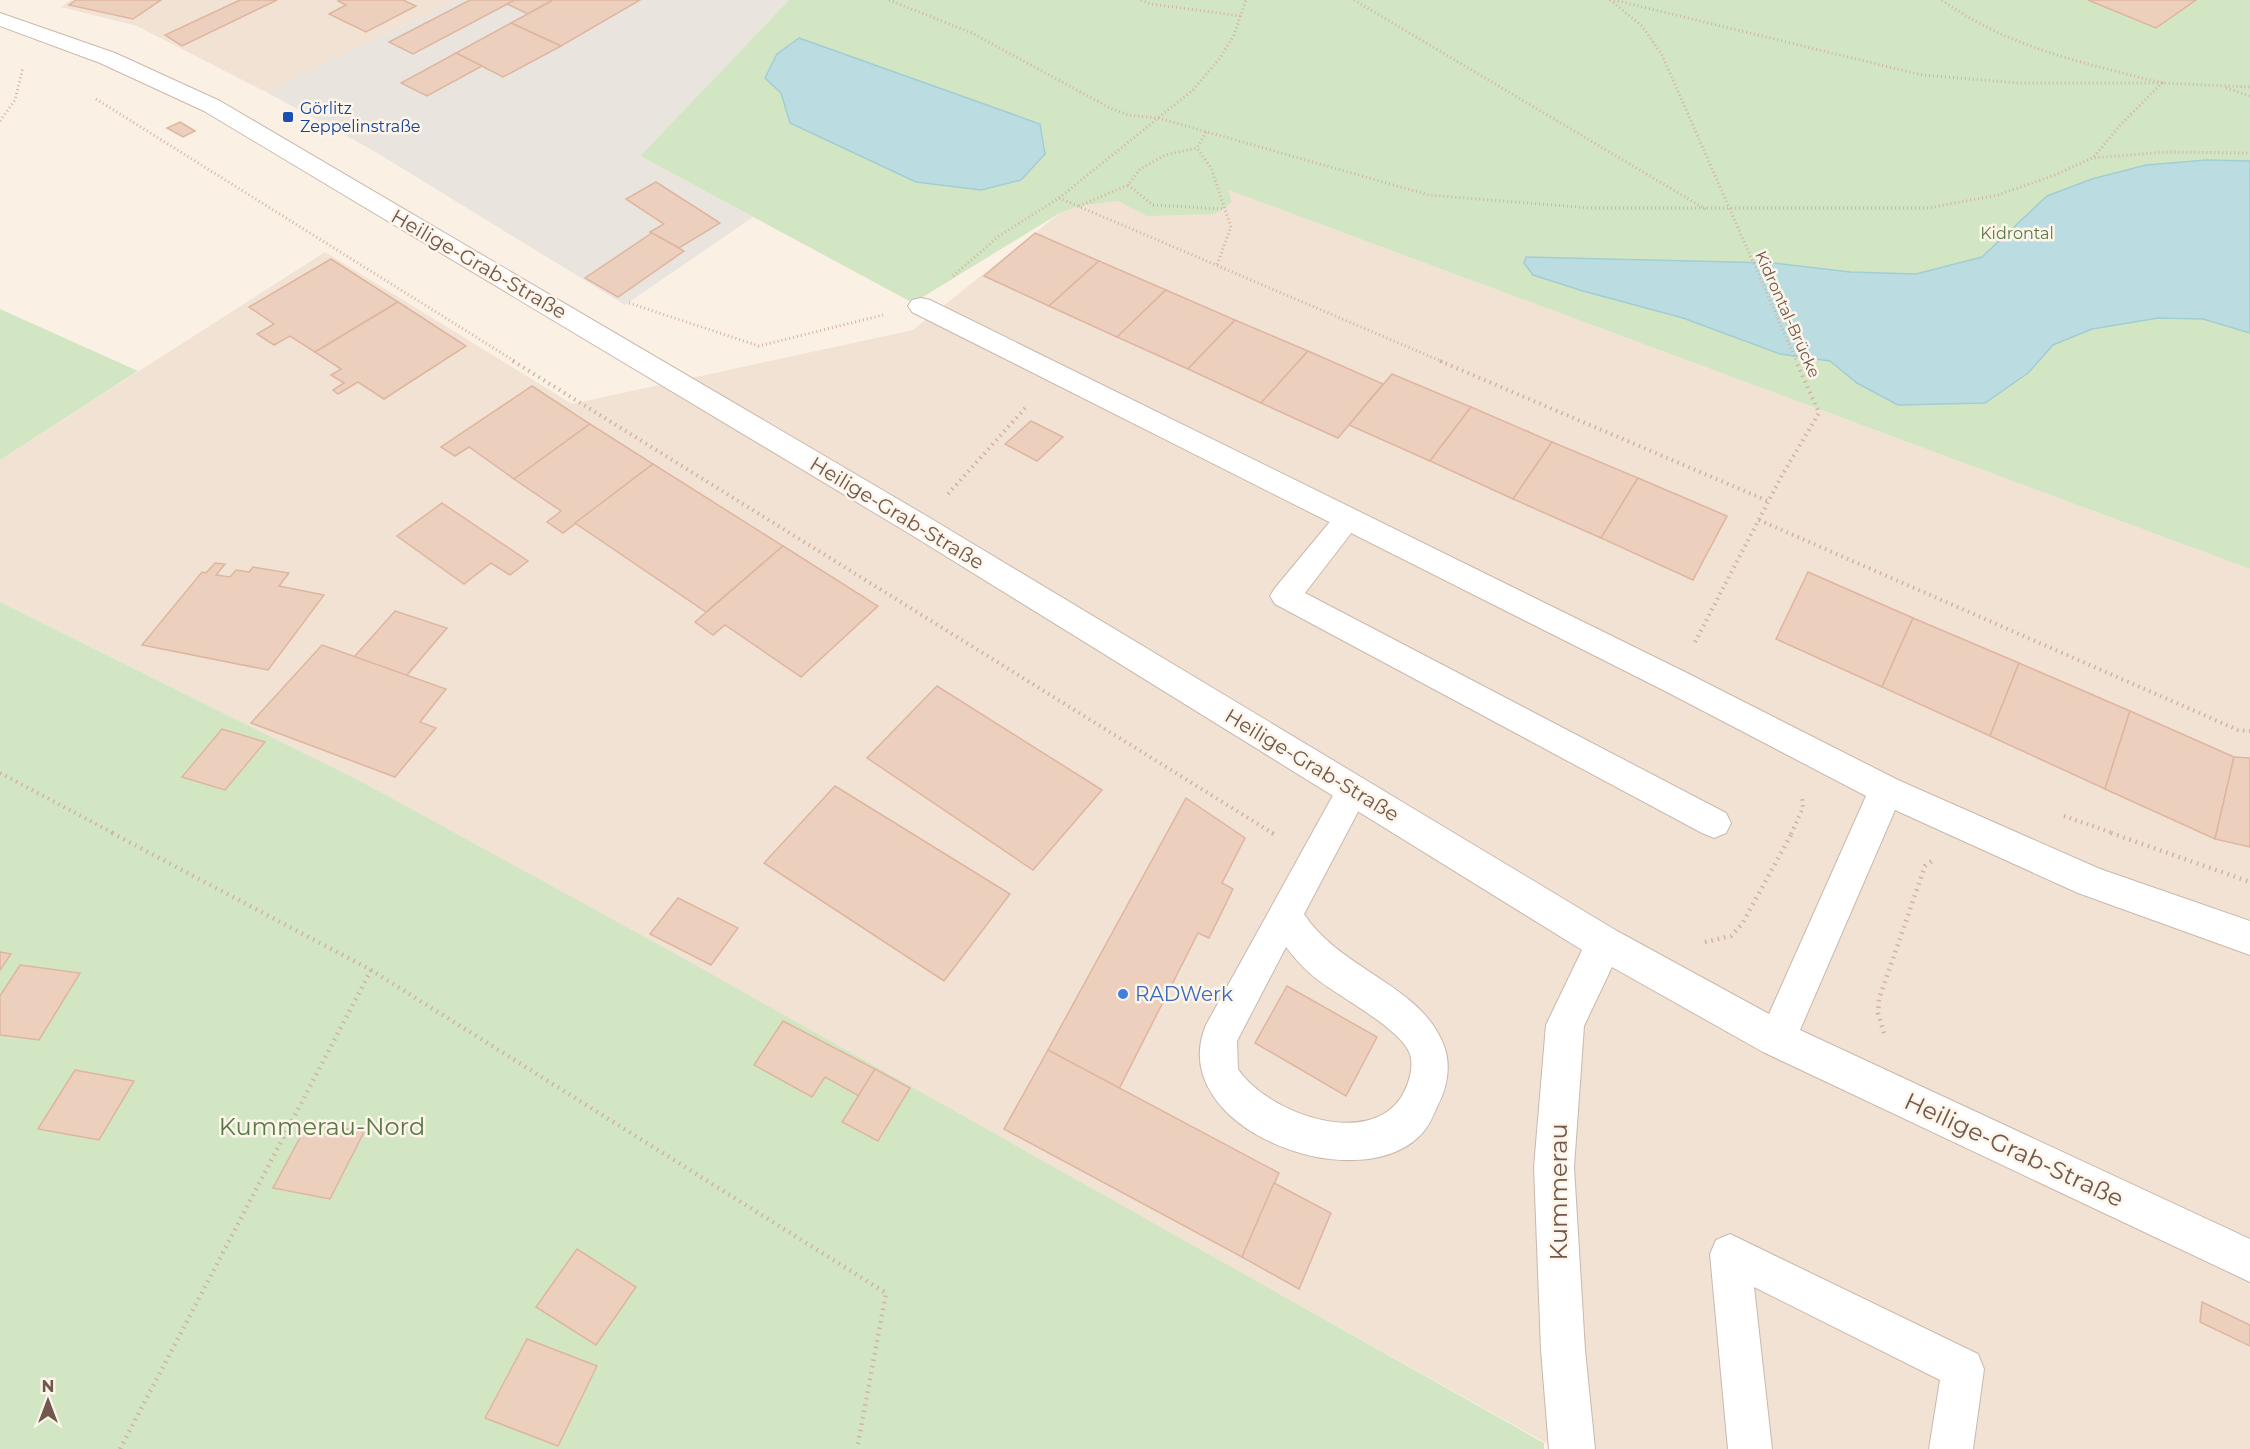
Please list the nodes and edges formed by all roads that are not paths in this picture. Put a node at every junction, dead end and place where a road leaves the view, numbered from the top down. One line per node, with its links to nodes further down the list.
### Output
1 (0, 19): 5 (street, Heilige-Grab-Straße)
2 (921, 306): 3 (street)
3 (1348, 519): 4 (street); 6 (lane)
4 (1886, 790): 8 (street); 10 (street)
5 (1353, 791): 7 (lane); 9 (street, Heilige-Grab-Straße)
6 (1714, 823)
7 (1285, 915): 7 (lane)
8 (2250, 938)
9 (1604, 943): 10 (street, Heilige-Grab-Straße); 12 (street, Kummerau)
10 (1777, 1039): 11 (street, Heilige-Grab-Straße)
11 (2250, 1261)
12 (1572, 1449)
13 (1750, 1449): 14 (lane)
14 (1952, 1449)

